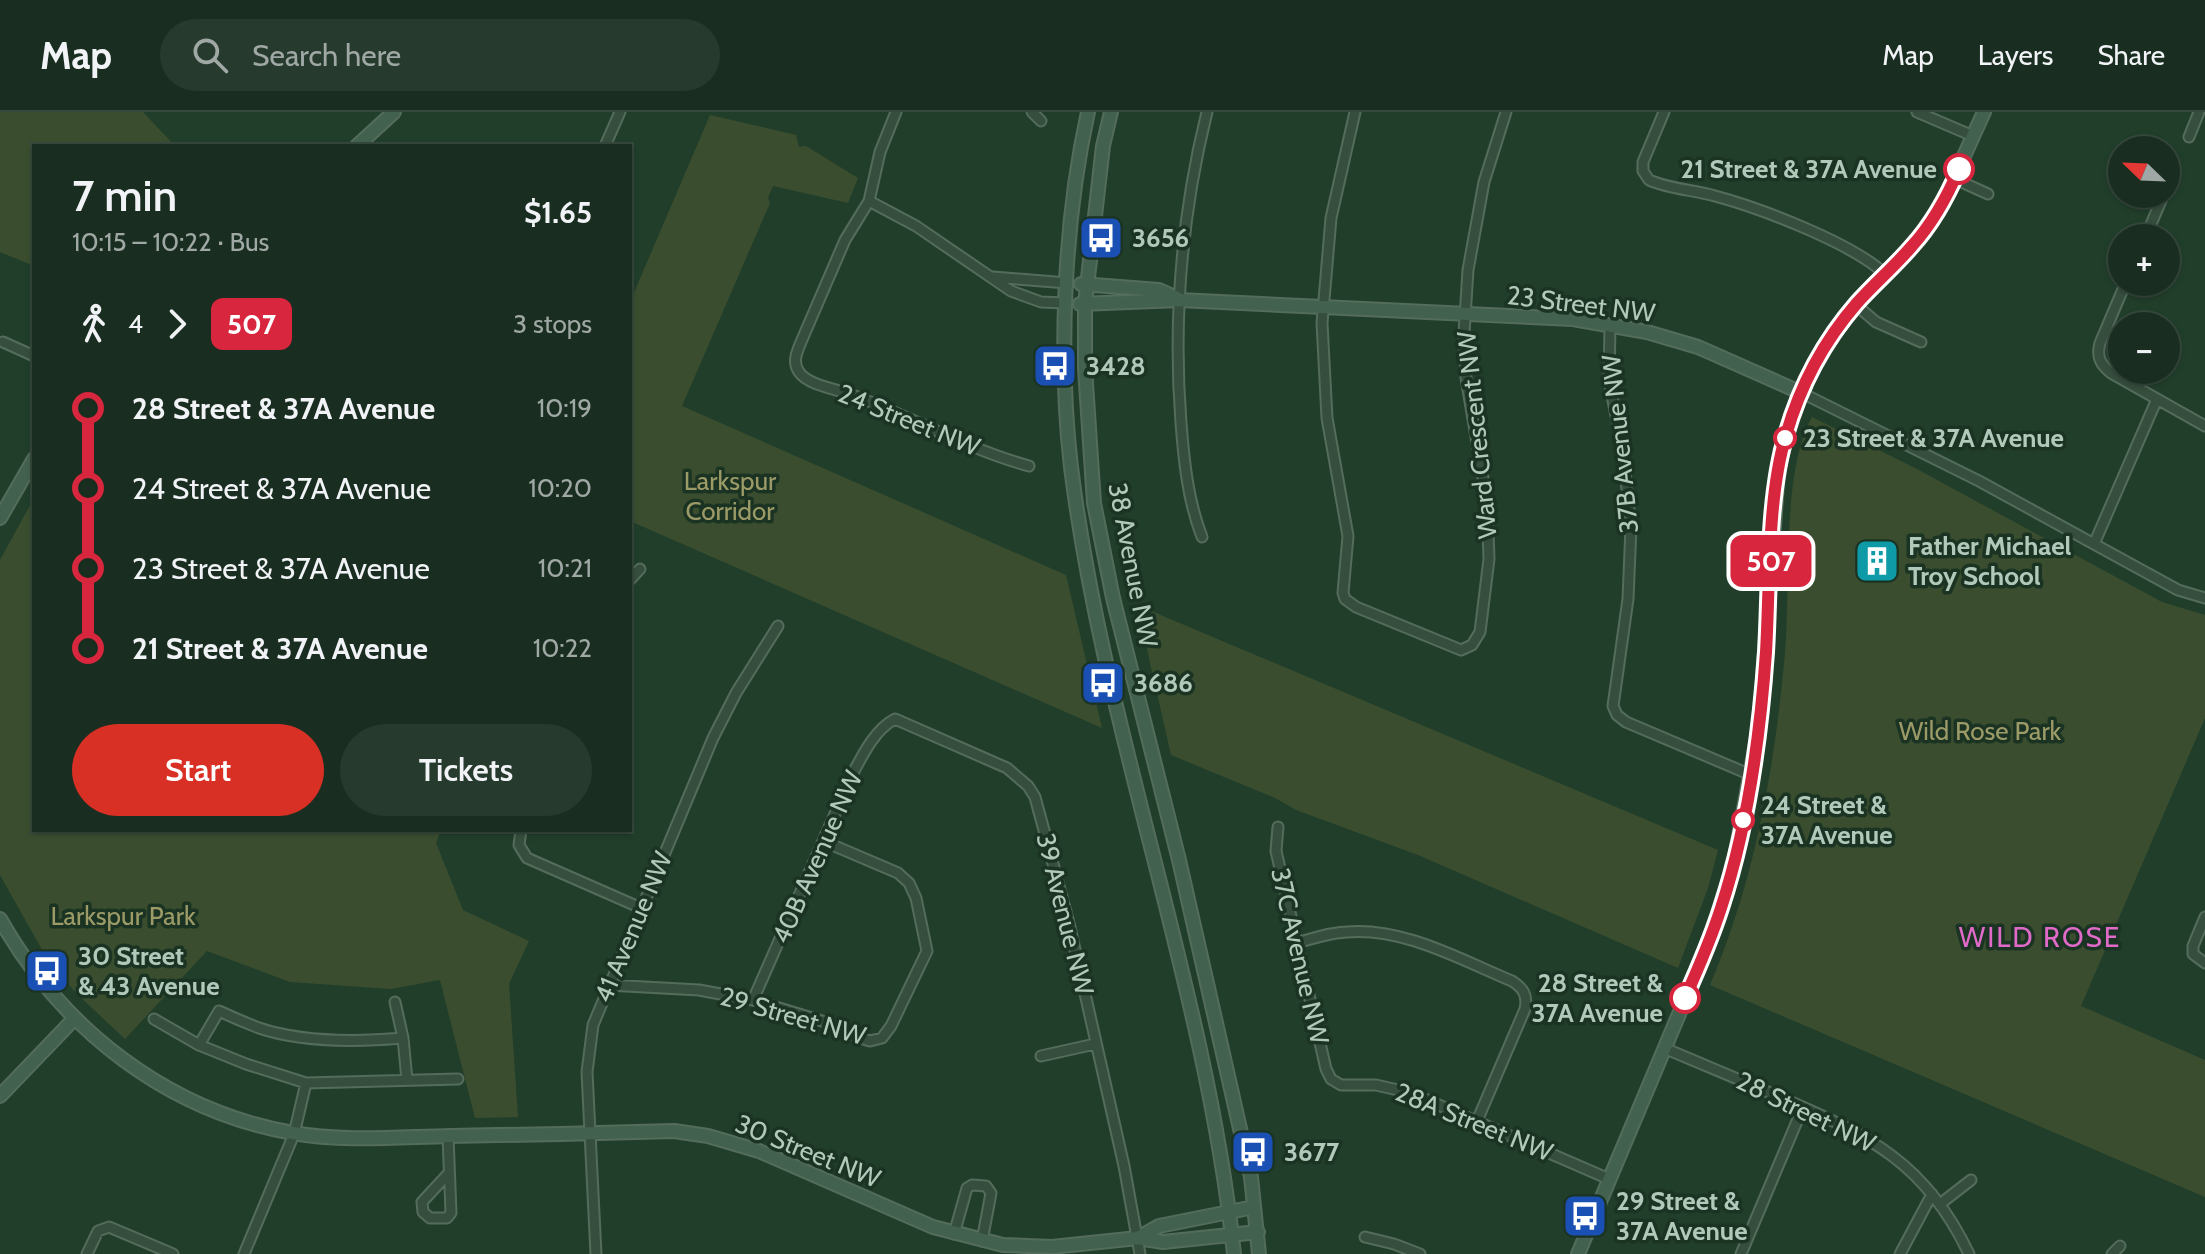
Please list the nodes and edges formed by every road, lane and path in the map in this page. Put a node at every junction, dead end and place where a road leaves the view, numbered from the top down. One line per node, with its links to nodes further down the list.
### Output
1 (394, 112): 17 (street)
2 (620, 112): 18 (street)
3 (896, 112): 21 (street)
4 (1032, 112): 14 (street)
5 (1088, 112): 24 (street, 38 Avenue NW)
6 (1111, 112): 25 (street, 38 Avenue NW)
7 (1207, 112): 27 (street)
8 (1355, 112): 31 (street)
9 (1506, 112): 32 (street)
10 (1664, 112): 22 (street)
11 (1917, 112): 15 (street)
12 (1984, 112): 15 (street)
13 (2199, 112): 16 (street)
14 (1041, 121)
15 (1973, 136): 19 (street)
16 (2189, 137)
17 (360, 144)
18 (606, 144)
19 (1955, 179): 20 (street); 22 (street)
20 (1988, 194)
21 (869, 201): 23 (street, 23 Street NW); 41 (street, 24 Street NW)
22 (1885, 274): 30 (street)
23 (993, 277): 24 (street, 23 Street NW); 28 (street, 23 Street NW)
24 (1067, 283): 25 (street, 23 Street NW); 28 (street, 38 Avenue NW)
25 (1086, 284): 27 (street, 23 Street NW); 29 (street, 38 Avenue NW)
26 (2120, 296): 38 (street)
27 (1179, 300): 29 (street, 23 Street NW); 31 (street, 23 Street NW); 43 (street)
28 (1065, 303): 29 (street, 23 Street NW); 85 (street, 38 Avenue NW)
29 (1085, 304): 84 (street, 38 Avenue NW)
30 (1856, 305): 35 (street); 37 (street)
31 (1323, 306): 32 (street, 23 Street NW); 32 (street, Ward Crescent NW)
32 (1465, 314): 33 (street, 23 Street NW)
33 (1610, 325): 37 (street, 23 Street NW); 50 (street, 37B Avenue NW)
34 (3, 342): 36 (street)
35 (1921, 342)
36 (32, 355)
37 (1802, 393): 44 (street, 23 Street NW); 50 (street)
38 (2157, 399): 39 (street); 44 (street)
39 (2205, 426)
40 (32, 462): 42 (street)
41 (1029, 466)
42 (2, 511)
43 (1202, 537)
44 (2094, 544): 47 (street, 23 Street NW)
45 (640, 569): 46 (street)
46 (632, 578)
47 (2205, 598)
48 (778, 626): 54 (street, 41 Avenue NW)
49 (892, 720): 53 (street, 40B Avenue NW); 65 (street, 39 Avenue NW)
50 (1751, 775): 67 (street)
51 (1278, 827): 57 (street, 37C Avenue NW)
52 (521, 832): 54 (street)
53 (823, 841): 60 (street, 40B Avenue NW); 60 (street, 29 Street NW)
54 (641, 908): 59 (street, 41 Avenue NW)
55 (2205, 917): 58 (street)
56 (0, 919): 62 (street, 30 Street NW)
57 (1297, 943): 72 (street, 37C Avenue NW); 75 (street)
58 (2205, 963)
59 (608, 985): 60 (street, 29 Street NW); 77 (street, 41 Avenue NW)
60 (753, 1000)
61 (395, 1002): 64 (street)
62 (74, 1019): 73 (street); 76 (street, 30 Street NW)
63 (154, 1019): 66 (street)
64 (403, 1038): 66 (street); 70 (street)
65 (1095, 1044): 68 (street); 90 (street, 39 Avenue NW)
66 (199, 1045): 71 (street)
67 (1664, 1048): 74 (street, 28 Street NW); 80 (street)
68 (1041, 1056)
69 (458, 1079): 70 (street)
70 (407, 1080): 71 (street)
71 (306, 1083): 76 (street)
72 (1335, 1083): 75 (street, 28A Street NW)
73 (0, 1096)
74 (1803, 1107): 82 (street, 28 Street NW); 102 (street)
75 (1477, 1121): 80 (street, 28A Street NW)
76 (294, 1134): 78 (street, 30 Street NW); 95 (street)
77 (589, 1134): 78 (street, 30 Street NW); 87 (street, 30 Street NW); 96 (street, 41 Avenue NW)
78 (448, 1136): 79 (street)
79 (448, 1174): 79 (street)
80 (1609, 1179): 101 (street)
81 (1971, 1180): 83 (street)
82 (1932, 1194): 83 (street, 28 Street NW); 103 (street)
83 (1940, 1204): 104 (street, 28 Street NW)
84 (1254, 1207): 85 (street, 30 Street NW); 86 (street, 38 Avenue NW)
85 (1230, 1211): 88 (street, 38 Avenue NW); 90 (street, 30 Street NW)
86 (1258, 1232): 88 (street, 30 Street NW); 99 (street, 38 Avenue NW)
87 (954, 1234): 91 (street, 30 Street NW); 91 (street)
88 (1232, 1234): 90 (street, 30 Street NW); 98 (street, 38 Avenue NW)
89 (1365, 1237): 100 (street)
90 (1138, 1238): 91 (street, 30 Street NW); 97 (street, 39 Avenue NW)
91 (982, 1241)
92 (2120, 1246): 105 (street)
93 (87, 1254): 94 (street)
94 (173, 1254)
95 (244, 1254)
96 (596, 1254)
97 (1140, 1254)
98 (1234, 1254)
99 (1259, 1254)
100 (1420, 1254)
101 (1578, 1254)
102 (1741, 1254)
103 (1900, 1254)
104 (1969, 1254)
105 (2112, 1254)

